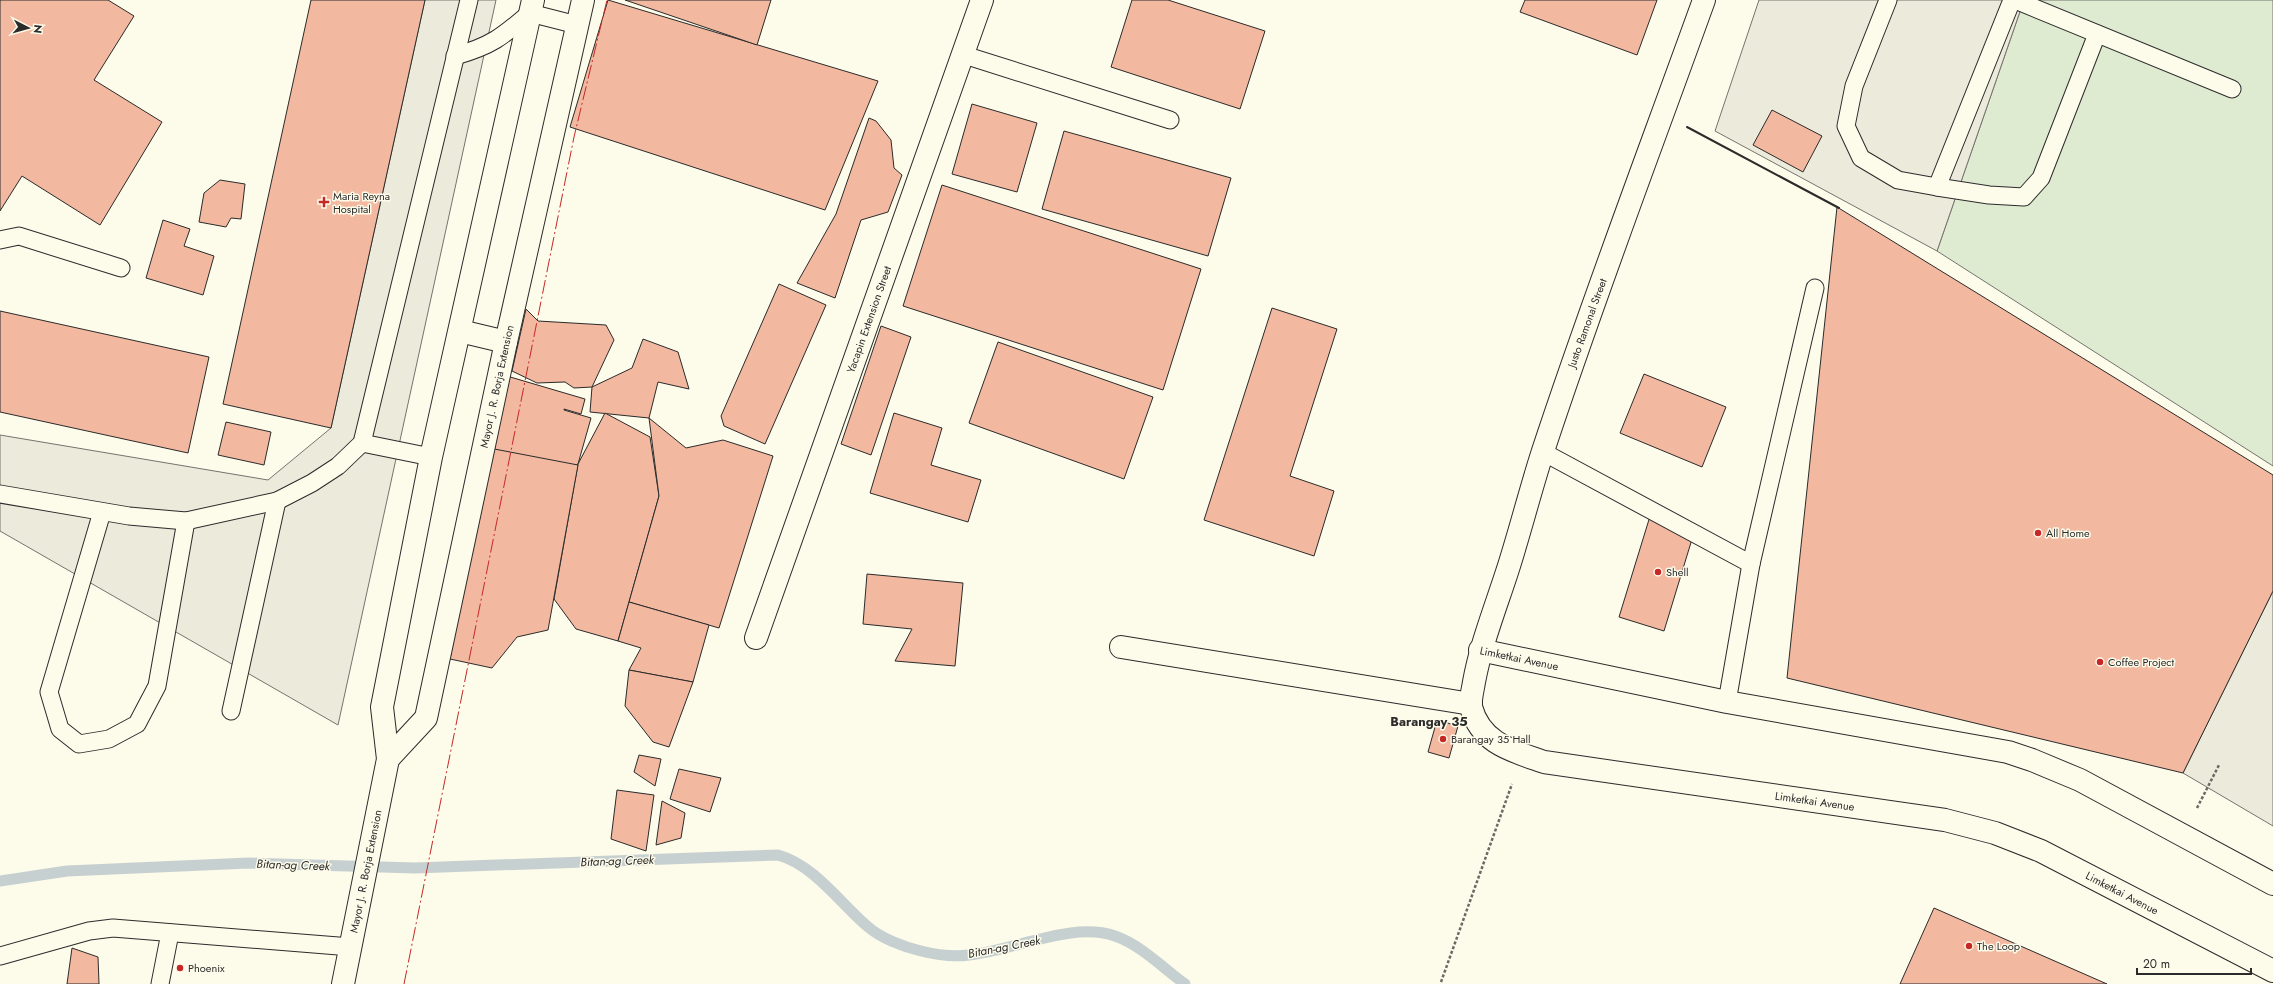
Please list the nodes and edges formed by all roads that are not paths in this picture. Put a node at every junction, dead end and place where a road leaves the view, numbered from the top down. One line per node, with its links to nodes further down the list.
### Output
1 (468, 0): 11 (lane)
2 (583, 0): 8 (street, Mayor J. R. Borja Extension)
3 (982, 0): 10 (street, Yacapin Extension Street)
4 (1704, 0): 21 (street, Justo Ramonal Street)
5 (1888, 0): 14 (lane)
6 (2014, 0): 9 (lane); 14 (lane)
7 (532, 7): 8 (lane); 11 (lane); 18 (street, Mayor J. R. Borja Extension)
8 (577, 25): 19 (street, Mayor J. R. Borja Extension)
9 (2097, 34): 12 (lane); 14 (lane)
10 (961, 54): 13 (lane); 28 (street, Yacapin Extension Street)
11 (455, 56): 20 (lane)
12 (2232, 89)
13 (1170, 120)
14 (1937, 187)
15 (0, 240): 16 (lane)
16 (121, 268)
17 (1815, 288): 27 (lane)
18 (460, 331): 19 (street); 22 (street, Mayor J. R. Borja Extension)
19 (506, 342): 34 (street, Mayor J. R. Borja Extension)
20 (362, 443): 22 (lane); 24 (lane)
21 (1543, 452): 27 (lane); 30 (street, Justo Ramonal Street)
22 (431, 457): 34 (street, Mayor J. R. Borja Extension)
23 (0, 494): 25 (lane)
24 (277, 501): 26 (lane); 33 (lane)
25 (102, 512): 26 (lane); 26 (lane)
26 (186, 521)
27 (1751, 564): 31 (lane)
28 (756, 638)
29 (1121, 647): 32 (street)
30 (1480, 650): 31 (street, Limketkai Avenue); 32 (street, Limketkai Avenue)
31 (1727, 702): 35 (street, Limketkai Avenue)
32 (1471, 704): 39 (street, Limketkai Avenue)
33 (231, 711)
34 (388, 759): 37 (street, Mayor J. R. Borja Extension)
35 (2273, 884)
36 (170, 933): 37 (lane); 38 (lane); 40 (lane)
37 (351, 947): 41 (street, Mayor J. R. Borja Extension)
38 (0, 956)
39 (2273, 971)
40 (160, 984)
41 (343, 984)

